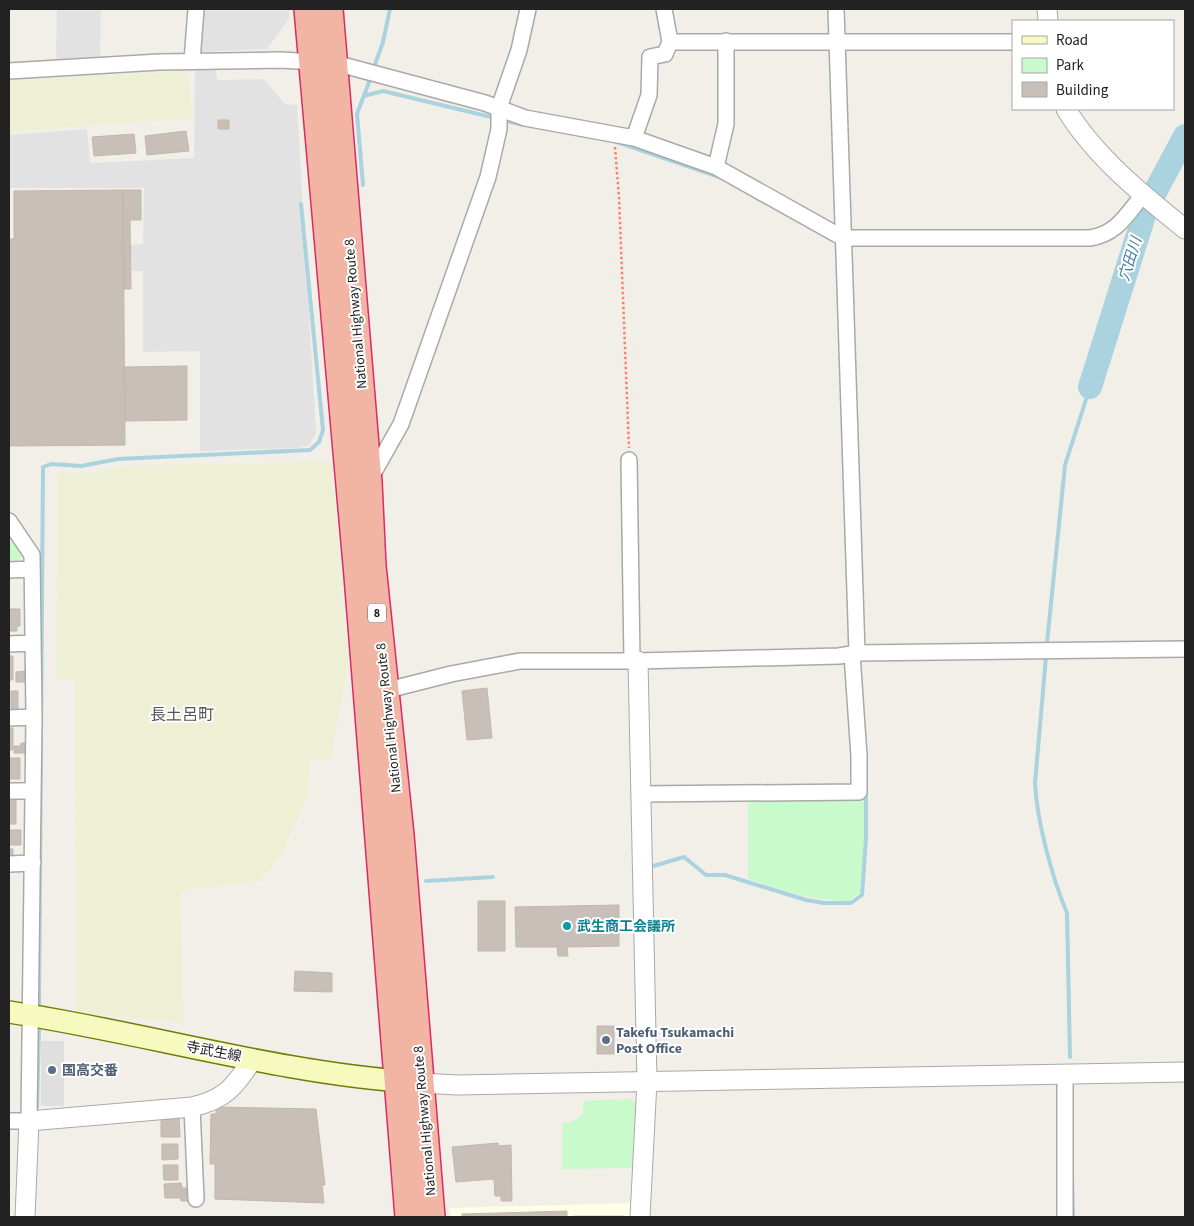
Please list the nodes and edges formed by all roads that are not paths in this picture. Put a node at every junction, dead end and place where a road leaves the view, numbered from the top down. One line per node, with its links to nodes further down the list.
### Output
1 (196, 9): 11 (street)
2 (306, 9): 12 (highway, National Highway Route 8 / 8)
3 (330, 9): 12 (highway, National Highway Route 8 / 8)
4 (528, 9): 14 (street)
5 (664, 9): 8 (street)
6 (836, 9): 9 (street)
7 (726, 41): 8 (street); 9 (street); 17 (street)
8 (670, 42): 16 (street)
9 (836, 42): 10 (street); 20 (street)
10 (1012, 42)
11 (192, 61): 12 (street); 13 (street)
12 (323, 62): 14 (street); 22 (highway, National Highway Route 8 / 8); 44 (highway, National Highway Route 8 / 8)
13 (9, 71)
14 (499, 108): 16 (street); 22 (street)
15 (1067, 110): 18 (street)
16 (634, 138): 17 (street)
17 (716, 167): 20 (street)
18 (1143, 195): 19 (street); 20 (street)
19 (1185, 230)
20 (843, 238): 29 (street)
21 (629, 460): 30 (street)
22 (368, 482): 31 (highway, National Highway Route 8 / 8)
23 (9, 521): 24 (street)
24 (32, 569): 25 (street); 26 (street)
25 (9, 570)
26 (33, 643): 27 (street); 32 (street)
27 (9, 644)
28 (1185, 649): 29 (street)
29 (854, 653): 30 (street); 36 (street)
30 (635, 661): 31 (street); 36 (street)
31 (384, 690): 46 (highway, National Highway Route 8 / 8)
32 (34, 717): 33 (street); 34 (street)
33 (9, 718)
34 (34, 791): 35 (street); 37 (street)
35 (9, 792)
36 (641, 794): 45 (street)
37 (33, 863): 38 (street); 40 (street)
38 (9, 864)
39 (9, 1012): 40 (main road, 寺武生線)
40 (31, 1015): 41 (main road, 寺武生線); 49 (street)
41 (253, 1059): 44 (main road, 寺武生線); 47 (street)
42 (1185, 1072): 43 (street)
43 (1065, 1075): 45 (street); 55 (street)
44 (396, 1081): 46 (main road, 寺武生線); 52 (highway, National Highway Route 8 / 8)
45 (647, 1081): 46 (street); 54 (street)
46 (421, 1083): 53 (highway, National Highway Route 8 / 8)
47 (192, 1107): 49 (street); 50 (street)
48 (9, 1121): 49 (street)
49 (29, 1121): 51 (street)
50 (196, 1199)
51 (25, 1217)
52 (408, 1217)
53 (432, 1217)
54 (640, 1217)
55 (1065, 1217)

